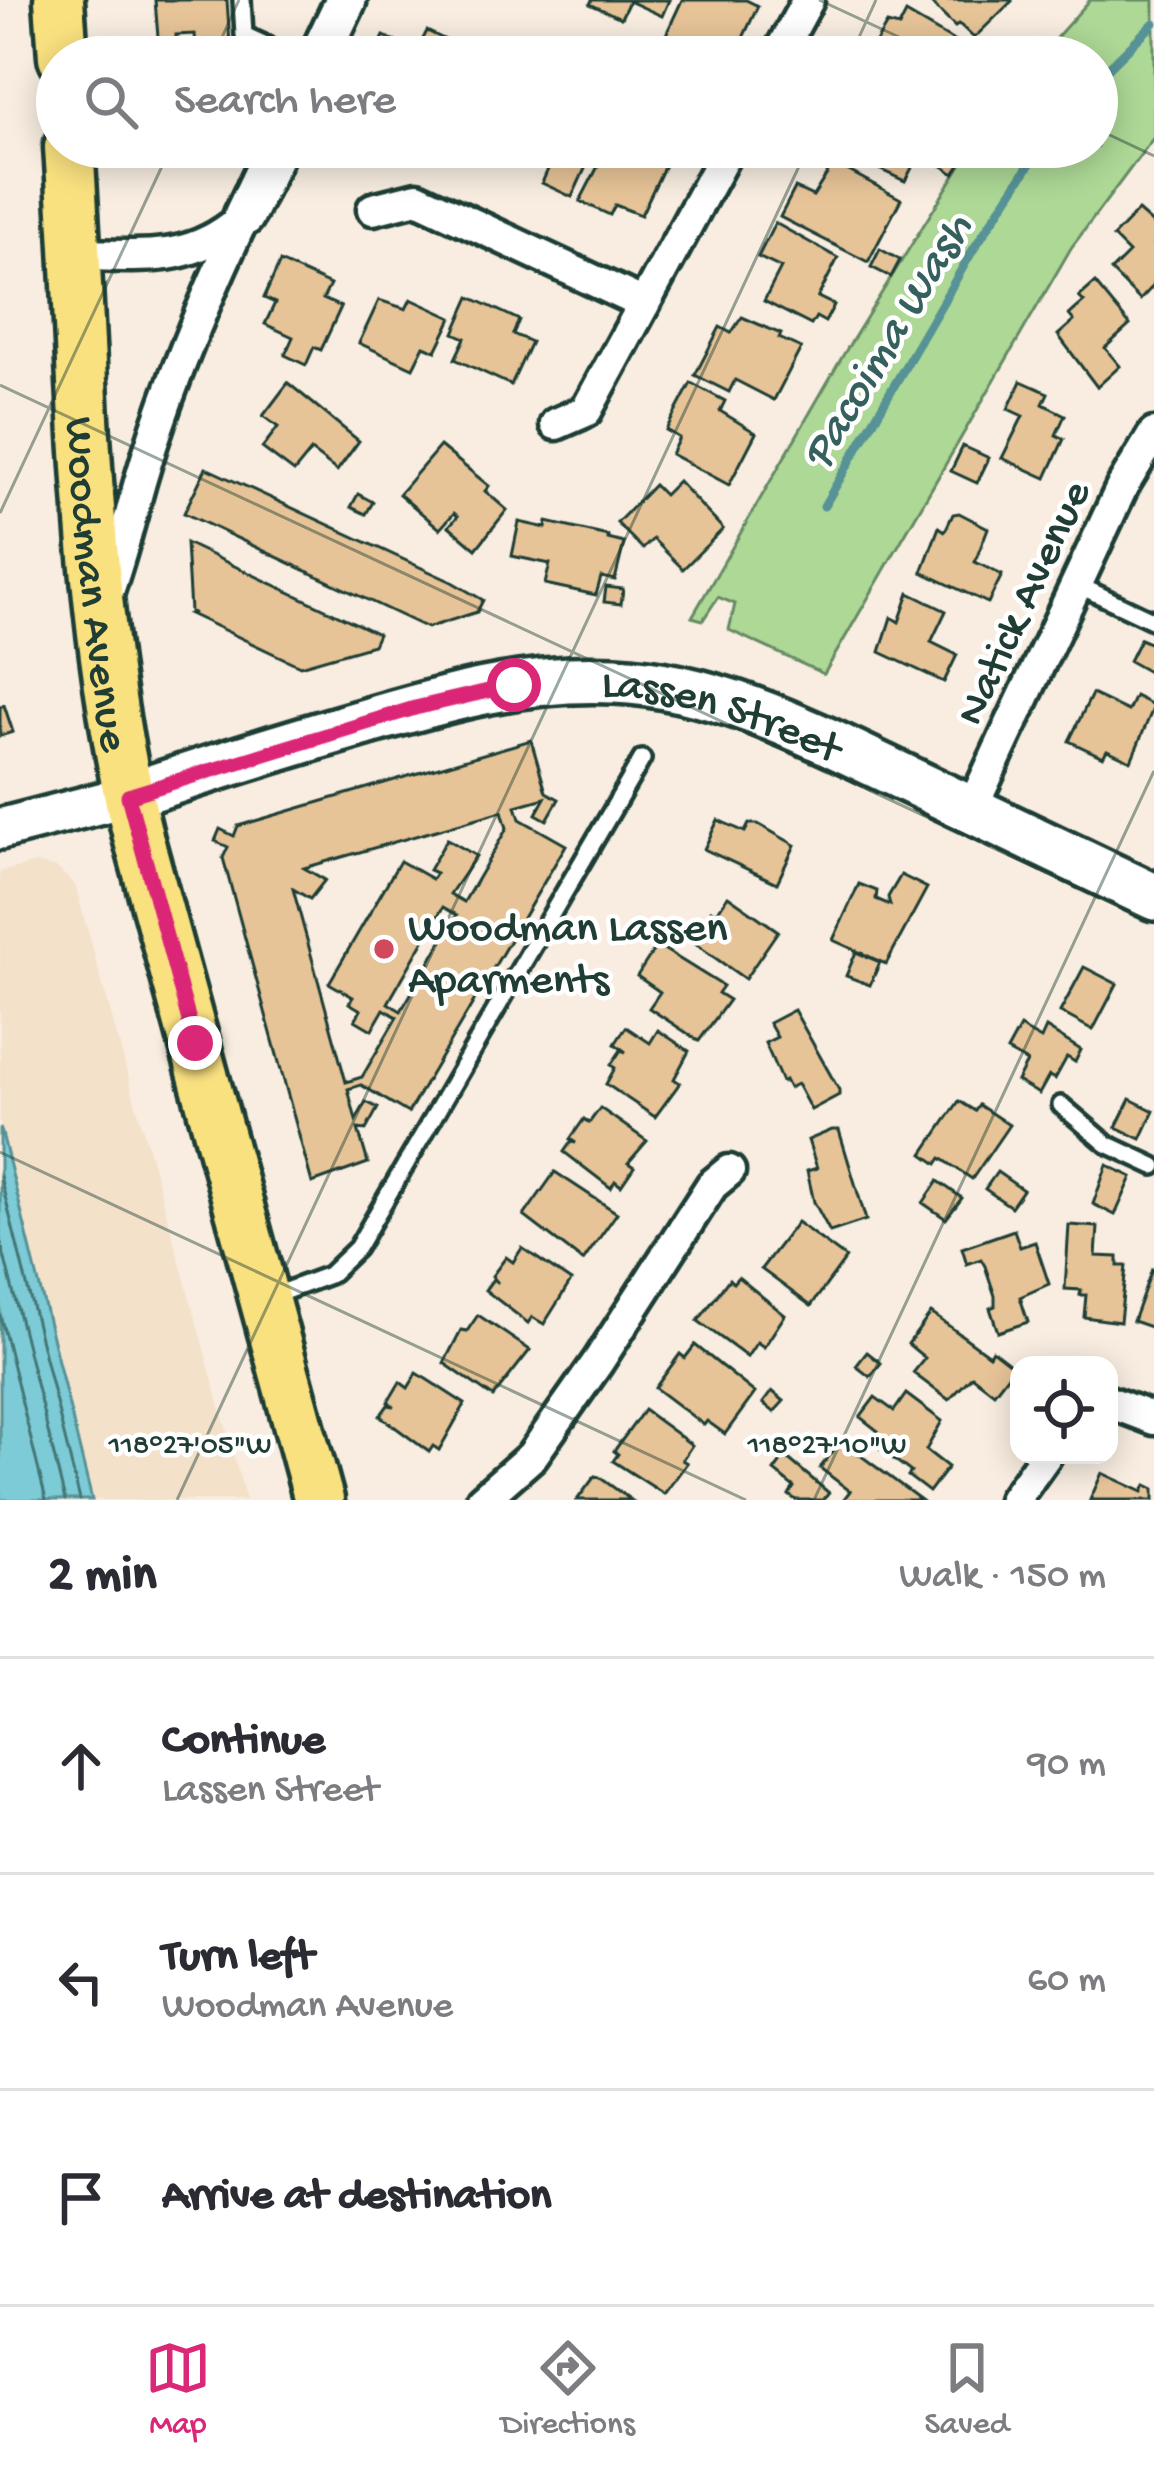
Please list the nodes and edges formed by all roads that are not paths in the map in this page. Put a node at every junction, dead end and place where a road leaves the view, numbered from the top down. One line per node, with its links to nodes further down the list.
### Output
1 (59, 0): 5 (main road)
2 (242, 0): 6 (lane)
3 (346, 0): 7 (street)
4 (808, 0): 8 (street)
5 (62, 36)
6 (246, 36)
7 (329, 36)
8 (788, 36)
9 (70, 168): 14 (main road, Woodman Avenue)
10 (267, 168): 13 (street)
11 (718, 168): 15 (street)
12 (373, 209): 15 (street)
13 (244, 216): 14 (street); 19 (street)
14 (76, 255): 19 (main road, Woodman Avenue)
15 (644, 304): 16 (street)
16 (556, 424)
17 (1154, 434): 18 (street, Natick Avenue)
18 (1076, 584): 20 (lane); 23 (street, Natick Avenue)
19 (101, 608): 22 (main road, Woodman Avenue)
20 (1154, 621)
21 (642, 759): 29 (lane)
22 (128, 796): 23 (main road, Lassen Street); 24 (street); 29 (main road, Woodman Avenue)
23 (971, 809): 25 (main road, Lassen Street)
24 (0, 829)
25 (1154, 897)
26 (1060, 1105): 27 (lane)
27 (1154, 1166)
28 (729, 1171): 34 (street)
29 (264, 1299): 33 (main road, Woodman Avenue)
30 (1118, 1405): 31 (street)
31 (1154, 1419)
32 (1040, 1464): 35 (street)
33 (319, 1500)
34 (482, 1500)
35 (1014, 1500)

